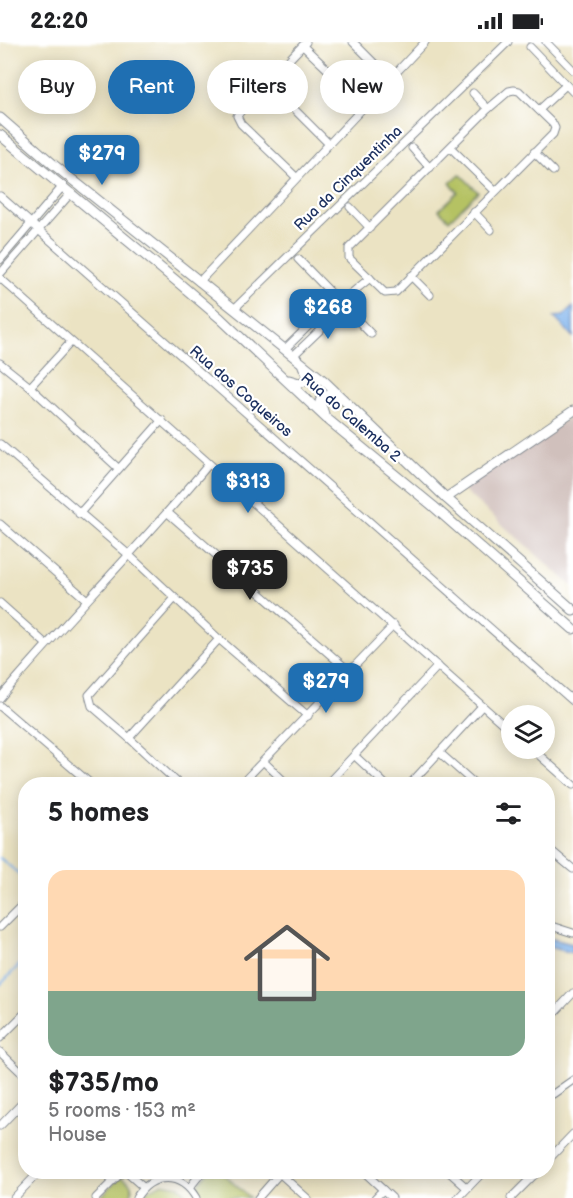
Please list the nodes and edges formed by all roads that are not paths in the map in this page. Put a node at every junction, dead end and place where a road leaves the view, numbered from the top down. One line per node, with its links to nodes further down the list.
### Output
1 (353, 42): 9 (street)
2 (508, 42): 48 (street, Rua da Cinquentinha)
3 (546, 42): 11 (street)
4 (305, 44): 7 (street); 8 (street)
5 (420, 44): 10 (street)
6 (530, 47): 12 (street)
7 (289, 60)
8 (321, 60)
9 (371, 60)
10 (404, 63)
11 (573, 69)
12 (566, 84): 13 (street); 16 (street)
13 (573, 92)
14 (473, 93): 15 (street)
15 (488, 110): 16 (street); 24 (street)
16 (539, 110): 25 (street)
17 (238, 114): 28 (street)
18 (299, 114): 22 (street)
19 (356, 114): 22 (street)
20 (0, 118): 43 (main road, Rua do Calemba 2)
21 (0, 135): 29 (main road, Rua do Calemba 2)
22 (328, 143): 28 (street)
23 (412, 148): 26 (street)
24 (451, 148): 26 (street); 30 (street)
25 (534, 152): 27 (street); 30 (street)
26 (429, 168): 35 (street)
27 (553, 171)
28 (296, 177): 43 (street)
29 (67, 189): 34 (street); 36 (street); 53 (main road, Rua do Calemba 2)
30 (495, 191): 33 (street)
31 (0, 196): 34 (street, Rua dos Coqueiros)
32 (350, 207): 35 (street)
33 (474, 212): 37 (street); 41 (street)
34 (31, 223): 36 (street, Rua dos Coqueiros); 39 (street)
35 (370, 228): 42 (street)
36 (39, 230): 40 (street); 78 (street, Rua dos Coqueiros)
37 (491, 230)
38 (298, 259): 46 (street)
39 (0, 260)
40 (0, 276): 50 (street)
41 (411, 276): 42 (street); 44 (street)
42 (370, 278): 45 (street)
43 (199, 282): 48 (main road, Rua do Calemba 2)
44 (430, 295)
45 (348, 296): 46 (street); 47 (street)
46 (336, 299): 47 (street); 51 (street)
47 (345, 307): 49 (street); 51 (street)
48 (234, 309): 51 (main road, Rua do Calemba 2)
49 (371, 334)
50 (71, 342): 54 (street); 58 (street)
51 (294, 355): 53 (main road); 55 (main road, Rua do Calemba 2)
52 (0, 363): 54 (street)
53 (284, 378): 57 (main road, Rua do Calemba 2)
54 (30, 387): 61 (street)
55 (345, 400): 57 (main road); 62 (main road, Rua do Calemba 2)
56 (573, 411): 62 (main road)
57 (326, 418): 72 (main road, Rua do Calemba 2)
58 (162, 420): 60 (street); 61 (street)
59 (0, 444): 64 (street)
60 (209, 464): 63 (street); 71 (street)
61 (118, 468): 64 (street)
62 (446, 498): 70 (main road, Rua do Calemba 2)
63 (168, 513): 66 (street); 76 (street)
64 (79, 514): 66 (street)
65 (0, 524): 68 (street)
66 (129, 555): 67 (street); 68 (street)
67 (175, 598): 73 (street); 83 (street)
68 (87, 600): 74 (street)
69 (0, 603): 74 (street)
70 (573, 610)
71 (394, 626): 75 (street); 76 (street)
72 (573, 629)
73 (219, 639): 81 (street); 83 (street)
74 (46, 644): 77 (street)
75 (438, 666): 80 (street); 85 (street)
76 (348, 671): 81 (street)
77 (0, 698)
78 (573, 701)
79 (0, 706): 88 (street)
80 (482, 706): 82 (street); 84 (street)
81 (308, 716): 87 (street)
82 (501, 722)
83 (129, 738): 89 (street)
84 (440, 753): 94 (street); 95 (street)
85 (354, 756): 92 (street); 93 (street)
86 (543, 759): 96 (street)
87 (264, 762): 90 (street); 91 (street)
88 (83, 777)
89 (171, 777)
90 (248, 777)
91 (280, 777)
92 (334, 777)
93 (378, 777)
94 (417, 777)
95 (468, 777)
96 (573, 785)
97 (555, 854): 98 (street)
98 (573, 870)
99 (18, 908): 100 (street)
100 (1, 924)
101 (555, 927): 102 (street)
102 (573, 933)
103 (573, 993): 104 (street)
104 (555, 1012)
105 (18, 1020): 106 (street)
106 (0, 1038)
107 (0, 1052): 108 (street)
108 (18, 1069)
109 (573, 1080): 110 (street)
110 (555, 1093)
111 (18, 1107): 112 (street)
112 (0, 1126)
113 (573, 1134): 114 (street)
114 (555, 1153)
115 (32, 1179): 131 (street)
116 (116, 1179): 132 (street)
117 (133, 1179): 127 (street)
118 (157, 1179): 127 (street)
119 (173, 1179): 128 (street)
120 (196, 1179): 128 (street)
121 (273, 1179): 135 (street)
122 (287, 1179): 136 (street)
123 (371, 1179): 130 (street)
124 (457, 1179): 129 (street)
125 (476, 1179): 129 (street)
126 (529, 1179): 140 (street)
127 (143, 1187): 133 (street)
128 (190, 1187): 134 (street)
129 (467, 1188): 139 (street)
130 (383, 1190): 137 (street); 138 (street)
131 (14, 1198)
132 (96, 1198)
133 (136, 1198)
134 (196, 1198)
135 (258, 1198)
136 (307, 1198)
137 (375, 1198)
138 (392, 1198)
139 (458, 1198)
140 (511, 1198)

